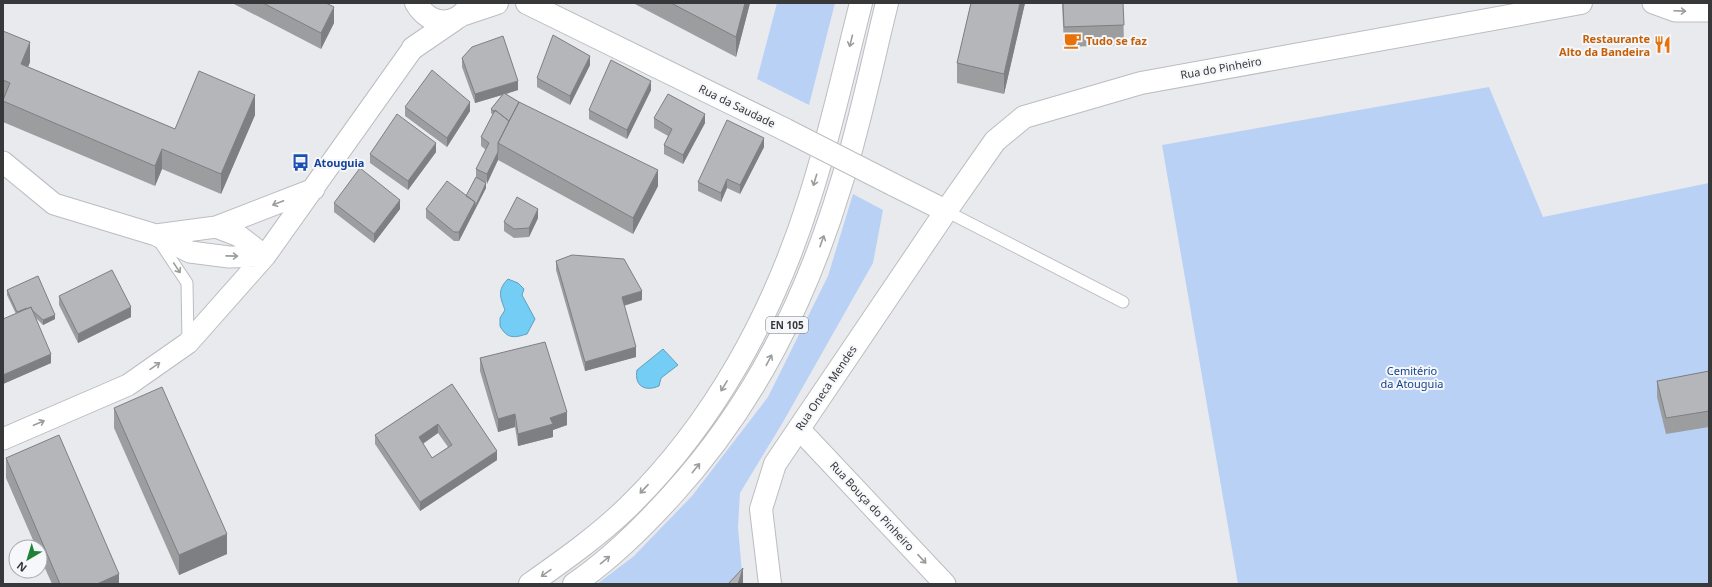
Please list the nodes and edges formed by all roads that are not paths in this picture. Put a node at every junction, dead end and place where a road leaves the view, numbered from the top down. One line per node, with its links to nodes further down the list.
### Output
1 (417, 3): 10 (main road); 11 (main road)
2 (497, 3): 10 (main road)
3 (527, 3): 14 (main road, Rua da Saudade, bridge)
4 (861, 3): 22 (main road, EN 105, one-way to 22)
5 (887, 3): 23 (main road, EN 105, one-way to 5)
6 (1581, 3): 8 (main road, Rua do Pinheiro)
7 (1653, 3): 9 (street, one-way to 9)
8 (1546, 6): 14 (main road, Rua do Pinheiro)
9 (1709, 11)
10 (463, 12): 11 (main road)
11 (413, 48): 13 (street)
12 (3, 162): 16 (street)
13 (314, 189): 15 (street, one-way to 15); 17 (street)
14 (946, 211): 18 (lane); 20 (main road, Rua Oneca Mendes)
15 (216, 227): 16 (street); 17 (street)
16 (156, 235): 17 (street, one-way to 17); 19 (lane, one-way to 19)
17 (265, 256): 19 (street)
18 (1123, 302)
19 (188, 343): 21 (street, one-way to 19)
20 (799, 429): 24 (main road, Rua Oneca Mendes); 25 (street, Rua Bouça do Pinheiro, one-way to 25)
21 (3, 439)
22 (530, 584)
23 (574, 584)
24 (770, 584)
25 (945, 584)

